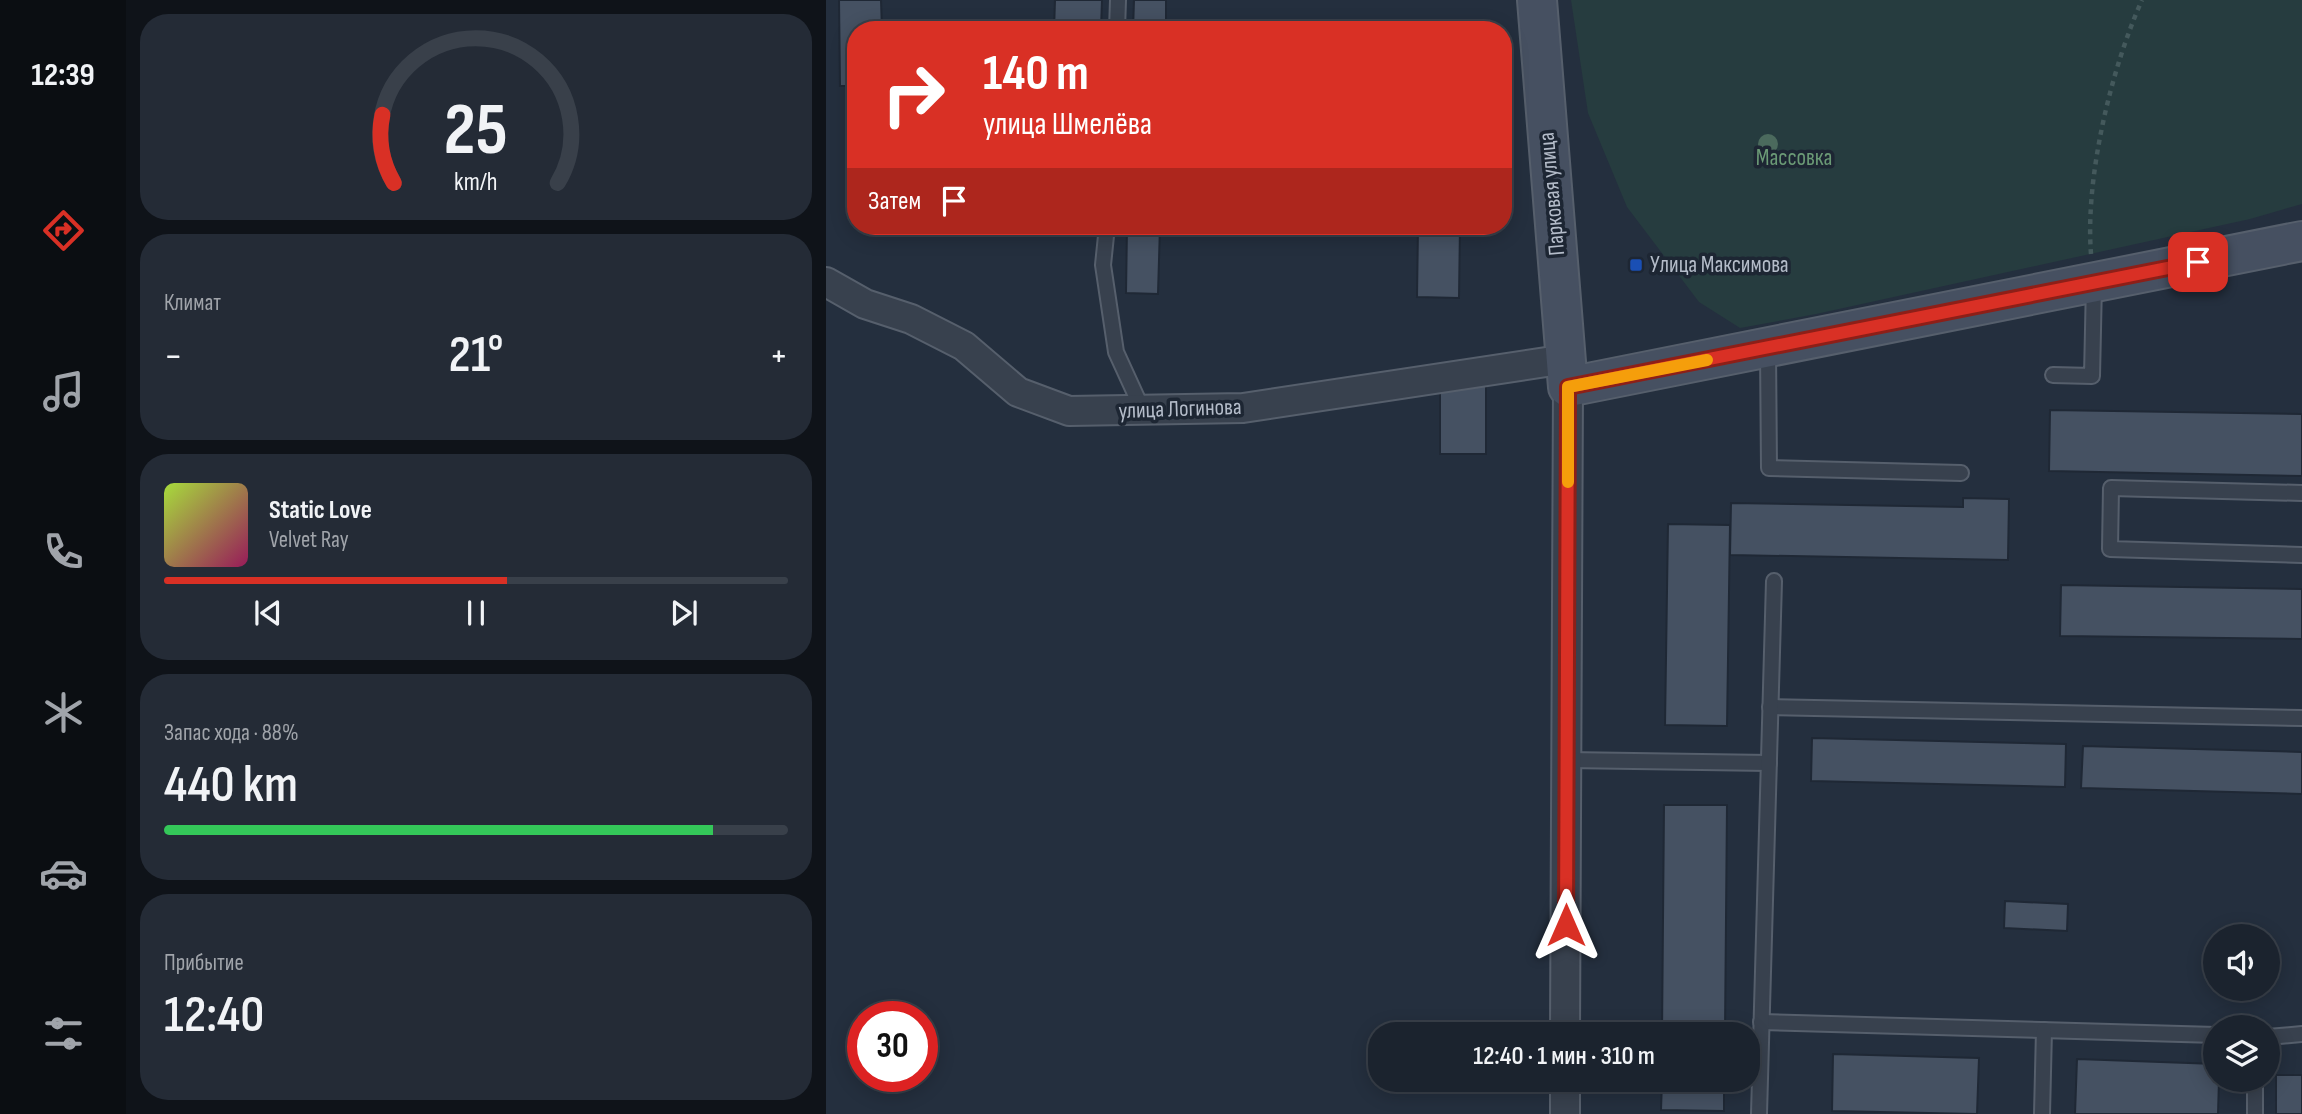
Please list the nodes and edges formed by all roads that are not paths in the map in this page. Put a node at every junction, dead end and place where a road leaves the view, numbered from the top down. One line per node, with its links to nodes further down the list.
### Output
1 (1118, 0): 3 (lane)
2 (1537, 0): 9 (main road, Парковая улица)
3 (1117, 21)
4 (1106, 235): 11 (lane)
5 (2302, 241): 7 (main road)
6 (826, 282): 11 (street, улица Логинова)
7 (2094, 283): 8 (main road); 10 (lane)
8 (1768, 348): 9 (main road); 12 (lane)
9 (1567, 373): 11 (street, улица Логинова); 18 (street)
10 (2053, 375)
11 (1143, 411)
12 (1961, 473)
13 (2302, 493): 14 (lane)
14 (2302, 555)
15 (1774, 581): 16 (lane)
16 (1770, 706): 17 (lane); 19 (lane)
17 (2302, 718)
18 (1567, 760): 19 (lane); 20 (street)
19 (1769, 763): 21 (lane)
20 (1566, 1022)
21 (1761, 1022): 22 (lane); 29 (lane)
22 (2044, 1030): 24 (lane); 30 (lane)
23 (2302, 1034): 25 (lane)
24 (2203, 1035)
25 (2280, 1036)
26 (1565, 1092): 28 (street)
27 (2256, 1092): 31 (lane)
28 (1565, 1114)
29 (1759, 1114)
30 (2042, 1114)
31 (2255, 1114)

